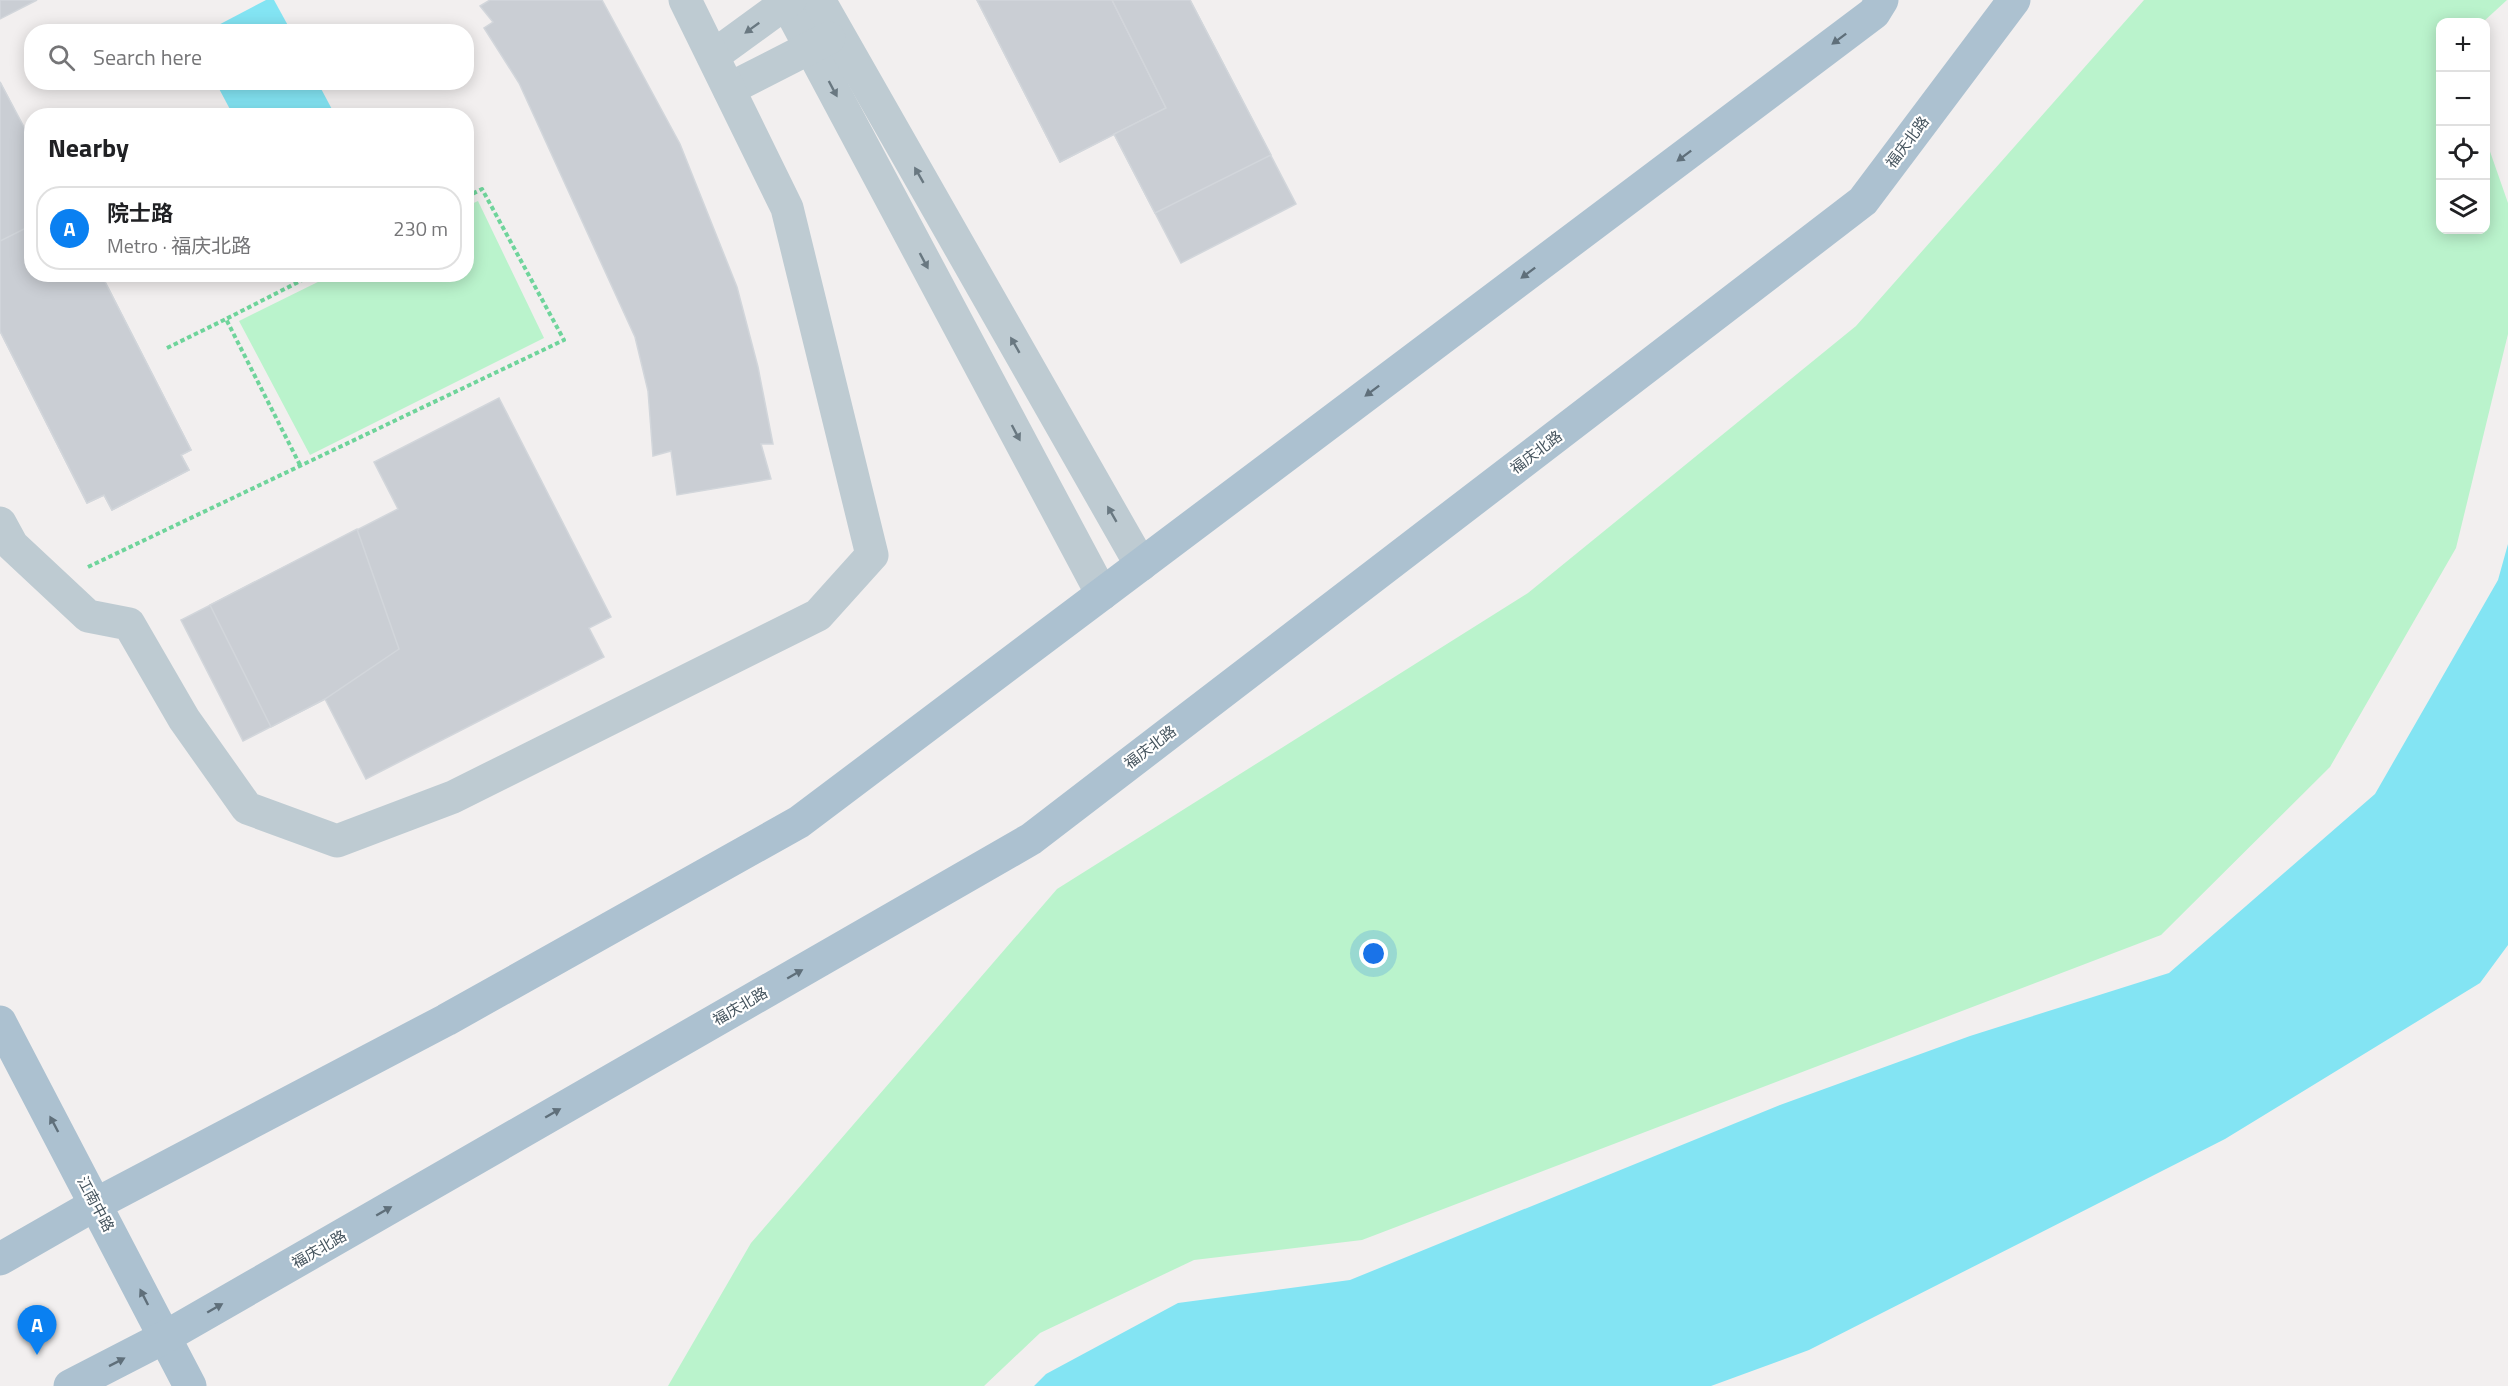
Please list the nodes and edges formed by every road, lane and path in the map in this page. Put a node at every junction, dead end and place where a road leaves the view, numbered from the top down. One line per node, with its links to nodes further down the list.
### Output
1 (685, 0): 7 (street)
2 (819, 0): 6 (street)
3 (1882, 0): 15 (main road, one-way to 15)
4 (2014, 0): 21 (main road, 福庆北路, one-way to 4)
5 (788, 1): 6 (street); 7 (street, one-way to 7)
6 (824, 40): 8 (street); 15 (street, one-way to 6); 17 (street, one-way to 17)
7 (713, 56): 8 (street)
8 (729, 89): 16 (street)
9 (474, 193): 13 (path)
10 (298, 282): 11 (path)
11 (226, 319): 12 (path); 13 (path)
12 (167, 348)
13 (300, 465): 16 (path)
14 (0, 523): 16 (street)
15 (1141, 565): 17 (main road)
16 (52, 584)
17 (1102, 594): 19 (main road)
18 (0, 1022): 19 (main road, 江南中路, one-way to 18)
19 (96, 1204): 20 (main road); 21 (main road, 江南中路, one-way to 19)
20 (0, 1259)
21 (165, 1337): 22 (main road, 福庆北路, one-way to 21); 23 (main road, 江南中路)
22 (70, 1386)
23 (190, 1386)

